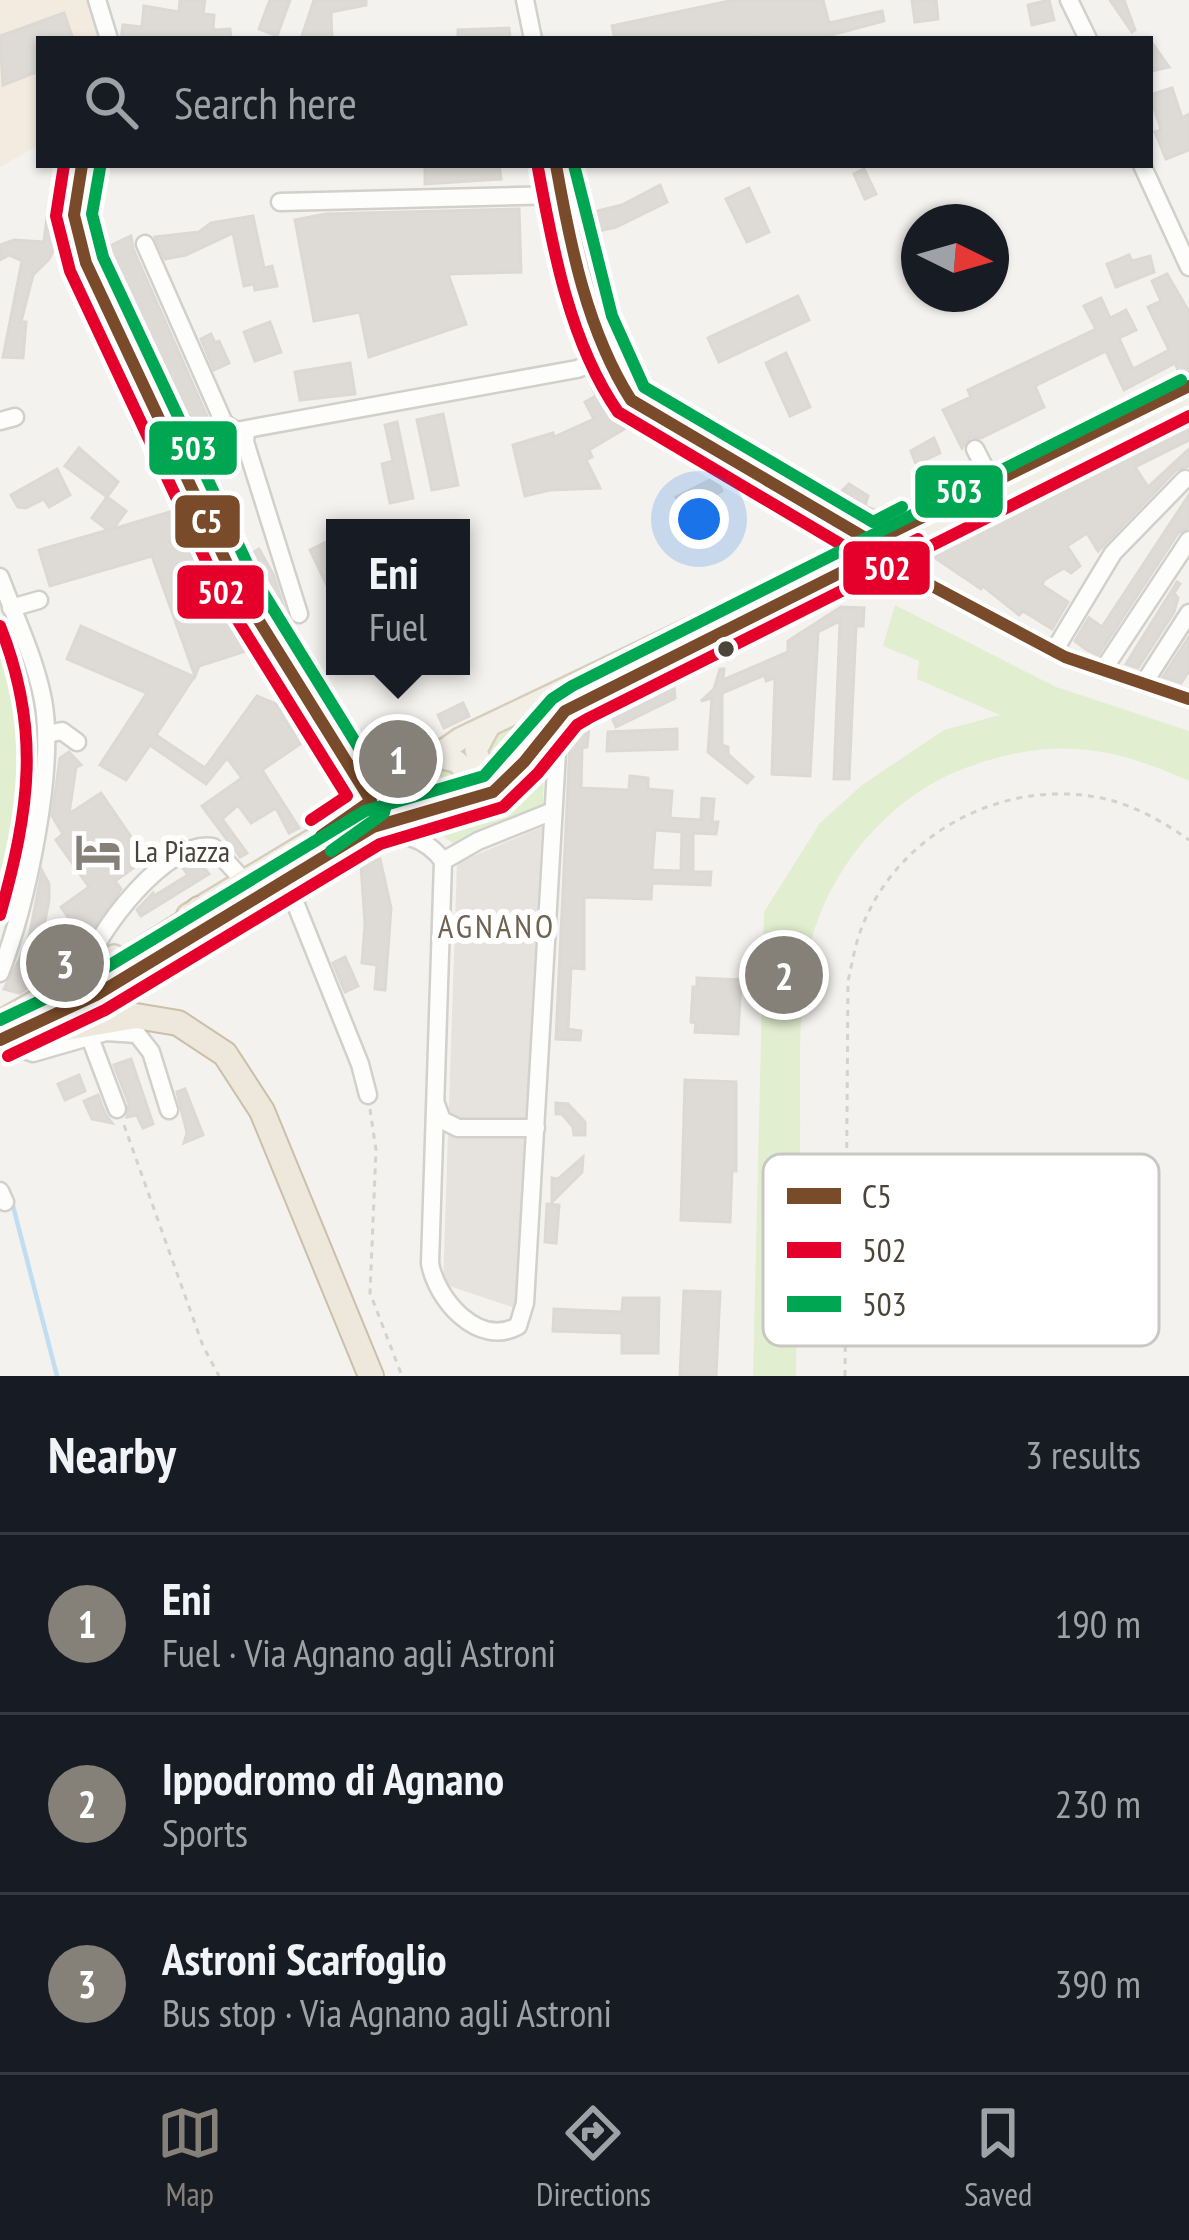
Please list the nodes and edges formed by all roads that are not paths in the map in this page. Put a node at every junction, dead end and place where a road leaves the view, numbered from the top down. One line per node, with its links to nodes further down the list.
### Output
1 (97, 0): 4 (street)
2 (524, 0): 5 (street)
3 (1069, 0): 6 (street)
4 (108, 36)
5 (532, 36)
6 (1087, 36)
7 (82, 168): 44 (street)
8 (556, 168): 10 (street)
9 (1143, 168): 14 (street)
10 (560, 195): 11 (street); 15 (street)
11 (280, 202)
12 (145, 244): 18 (street)
13 (1189, 245): 14 (street)
14 (1189, 268)
15 (608, 358): 18 (street); 24 (street)
16 (1189, 386): 21 (main road)
17 (1189, 396): 22 (main road)
18 (246, 430): 31 (street)
19 (975, 449): 21 (street)
20 (1185, 479): 32 (street)
21 (992, 482): 24 (main road)
22 (923, 529): 24 (main road); 27 (street)
23 (1189, 540): 33 (street)
24 (877, 547): 25 (main road); 36 (main road)
25 (840, 573): 27 (street); 38 (main road)
26 (0, 577): 29 (street)
27 (922, 579): 32 (street)
28 (39, 600): 29 (street)
29 (11, 608): 39 (street)
30 (1189, 613): 34 (street)
31 (299, 614)
32 (1054, 651): 33 (street)
33 (1103, 670): 34 (street)
34 (1144, 683): 35 (street)
35 (1189, 699)
36 (512, 714): 37 (main road); 38 (main road)
37 (490, 725): 41 (main road); 42 (main road)
38 (552, 725): 41 (main road); 45 (street)
39 (47, 734): 40 (street); 52 (street)
40 (77, 742)
41 (531, 753): 46 (main road)
42 (434, 757): 43 (main road); 46 (main road)
43 (407, 775): 44 (main road); 46 (main road)
44 (371, 801): 50 (main road)
45 (554, 811): 48 (street); 61 (street)
46 (410, 814): 47 (main road); 48 (street)
47 (352, 838): 48 (street); 49 (main road)
48 (440, 857): 58 (street)
49 (286, 880): 53 (main road); 57 (street)
50 (244, 882): 51 (main road); 53 (street)
51 (199, 909): 53 (highway)
52 (0, 973)
53 (89, 984): 54 (highway); 55 (main road); 55 (main road)
54 (136, 1016): 55 (highway); 62 (highway)
55 (4, 1028): 56 (street)
56 (89, 1035): 59 (street); 60 (street)
57 (368, 1095)
58 (434, 1097): 61 (street); 61 (street)
59 (117, 1109)
60 (169, 1110)
61 (536, 1128)
62 (371, 1376)

